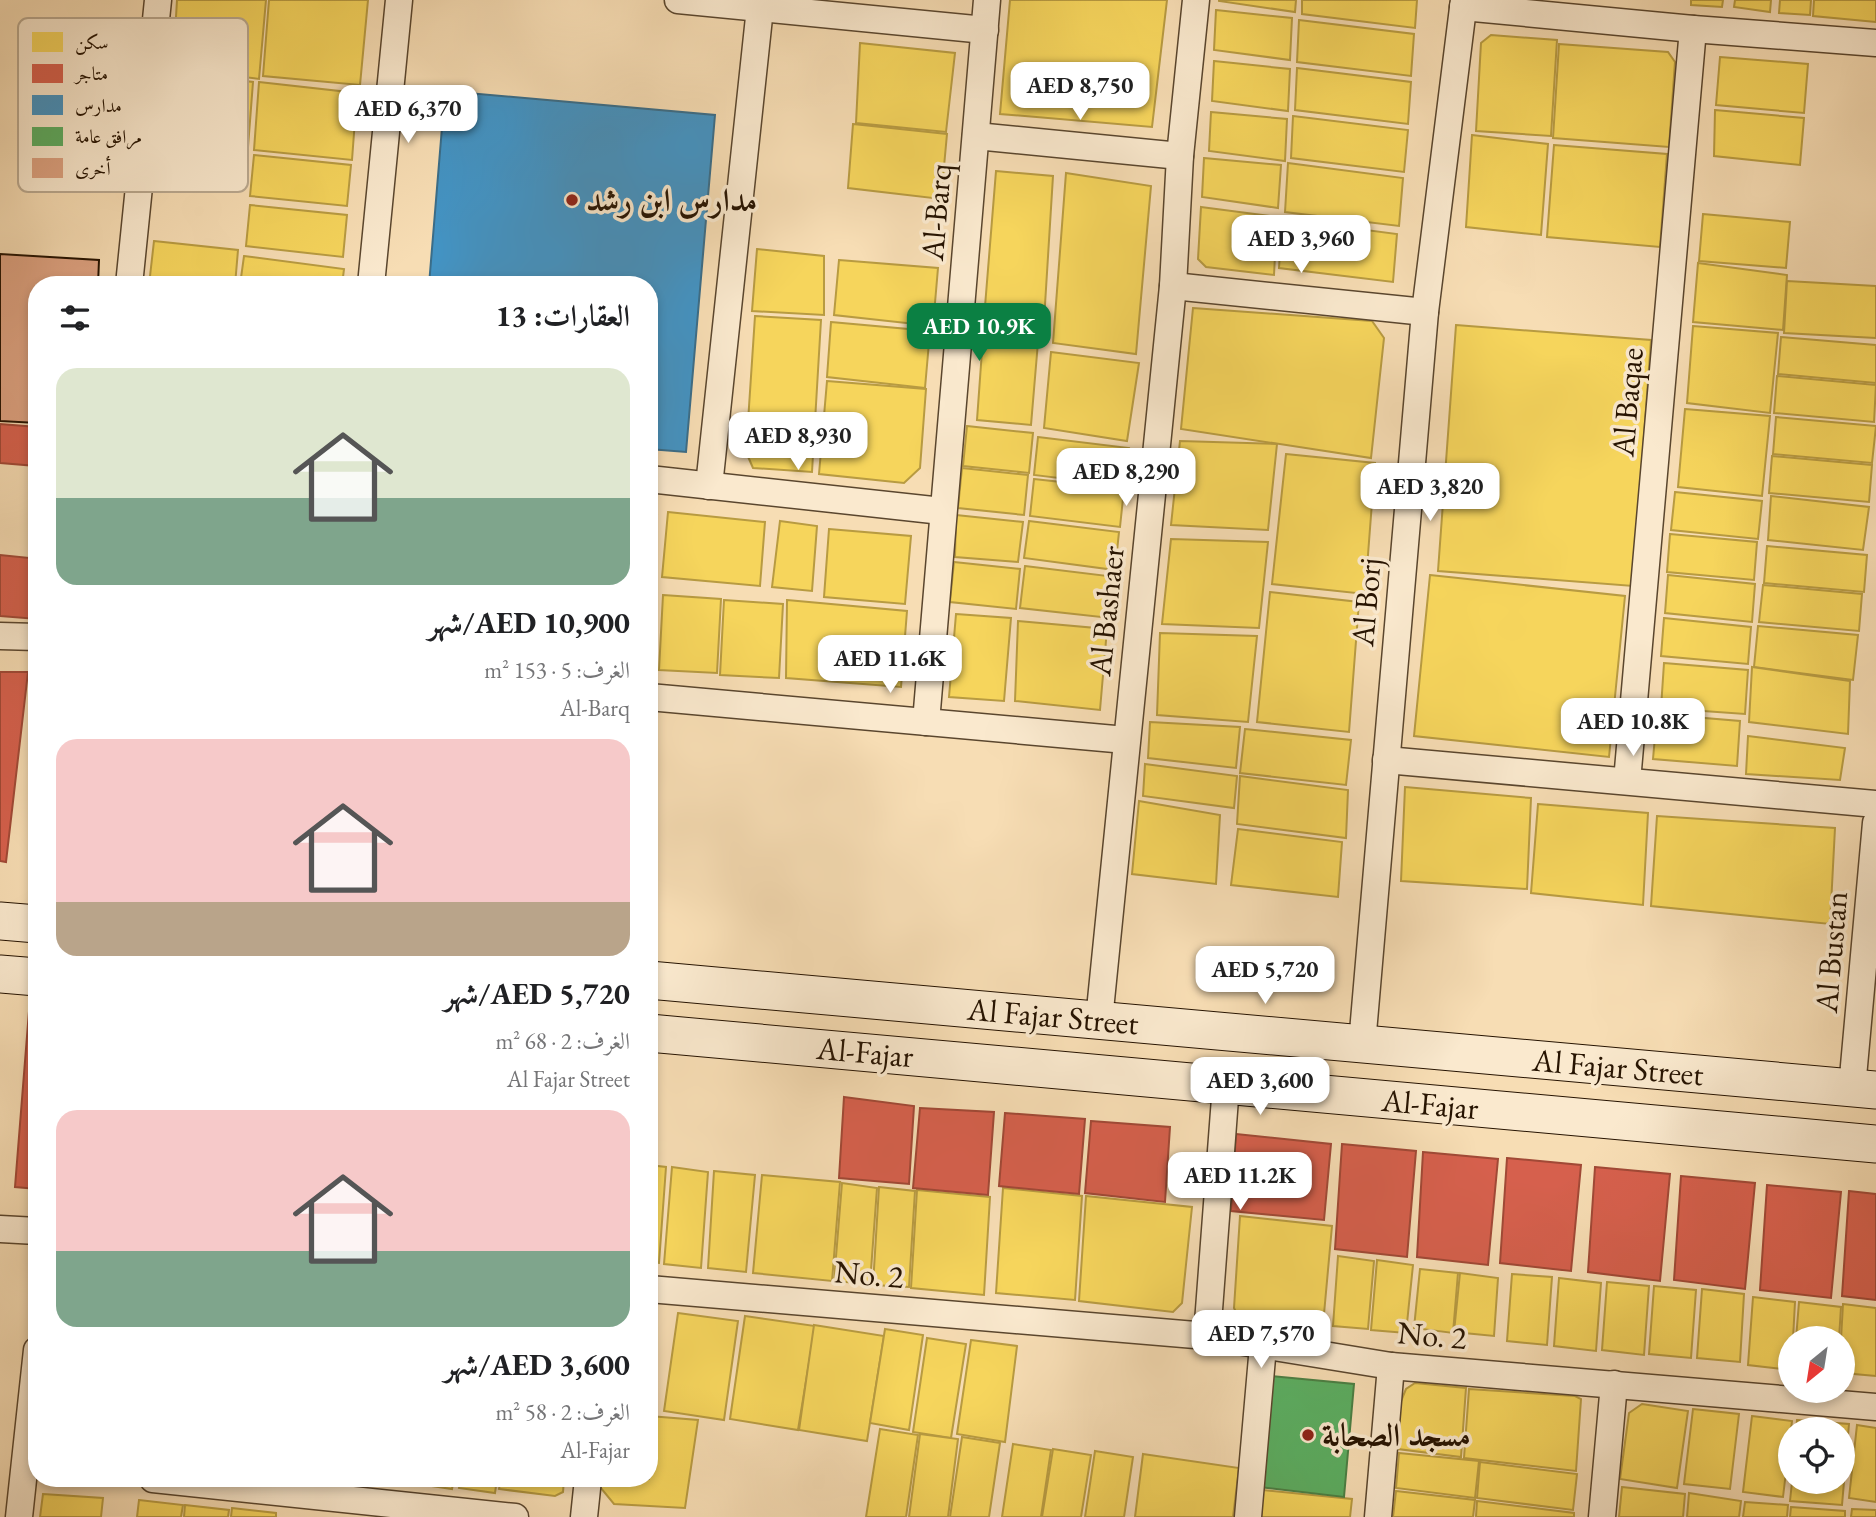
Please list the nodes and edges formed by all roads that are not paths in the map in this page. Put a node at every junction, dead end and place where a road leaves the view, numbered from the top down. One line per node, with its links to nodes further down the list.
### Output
1 (159, 0): 8 (street)
2 (399, 0): 16 (street)
3 (678, 0): 7 (street)
4 (987, 0): 10 (street, Al-Barq)
5 (1196, 0): 13 (street, Al Bashaer)
6 (1463, 3): 9 (street); 18 (street, Al Borj)
7 (760, 8): 10 (street); 20 (street)
8 (157, 18)
9 (1693, 29): 11 (street); 28 (street, Al Baqae)
10 (985, 30): 12 (street, Al-Barq)
11 (1876, 43)
12 (976, 136): 13 (street); 21 (street, Al-Barq)
13 (1180, 156): 17 (street, Al Bashaer)
14 (139, 192): 15 (street)
15 (130, 276)
16 (372, 276)
17 (1173, 286): 18 (street); 26 (street, Al Bashaer)
18 (1425, 312): 27 (street, Al Borj)
19 (658, 481): 20 (street)
20 (709, 486): 21 (street)
21 (942, 511): 25 (street, Al-Barq)
22 (0, 636): 23 (street)
23 (28, 637)
24 (658, 698): 25 (street)
25 (926, 722): 26 (street)
26 (1126, 740): 36 (street, Al Bashaer)
27 (1386, 760): 28 (street); 38 (street, Al Borj)
28 (1627, 782): 29 (street)
29 (1876, 804)
30 (1876, 823): 40 (street, Al Bustan)
31 (0, 921): 32 (street)
32 (28, 923)
33 (0, 974): 34 (street)
34 (28, 976)
35 (658, 981): 36 (street, Al Fajar Street)
36 (1099, 1020): 38 (street, Al Fajar Street)
37 (658, 1034): 39 (street, Al-Fajar)
38 (1362, 1044): 40 (street, Al Fajar Street)
39 (1226, 1085): 41 (street, Al-Fajar); 45 (street)
40 (1864, 1089)
41 (1876, 1144)
42 (0, 1229): 43 (street)
43 (28, 1231)
44 (658, 1290): 45 (street, No. 2)
45 (1207, 1336): 46 (street, No. 2)
46 (1263, 1346): 47 (street, No. 2); 56 (street)
47 (1391, 1366): 48 (street, No. 2); 57 (street)
48 (1614, 1384): 49 (street, No. 2); 58 (street)
49 (1876, 1407)
50 (28, 1479): 53 (street)
51 (229, 1487): 54 (street)
52 (587, 1487): 55 (street)
53 (19, 1517)
54 (515, 1517)
55 (584, 1517)
56 (1248, 1517)
57 (1378, 1517)
58 (1602, 1517)

